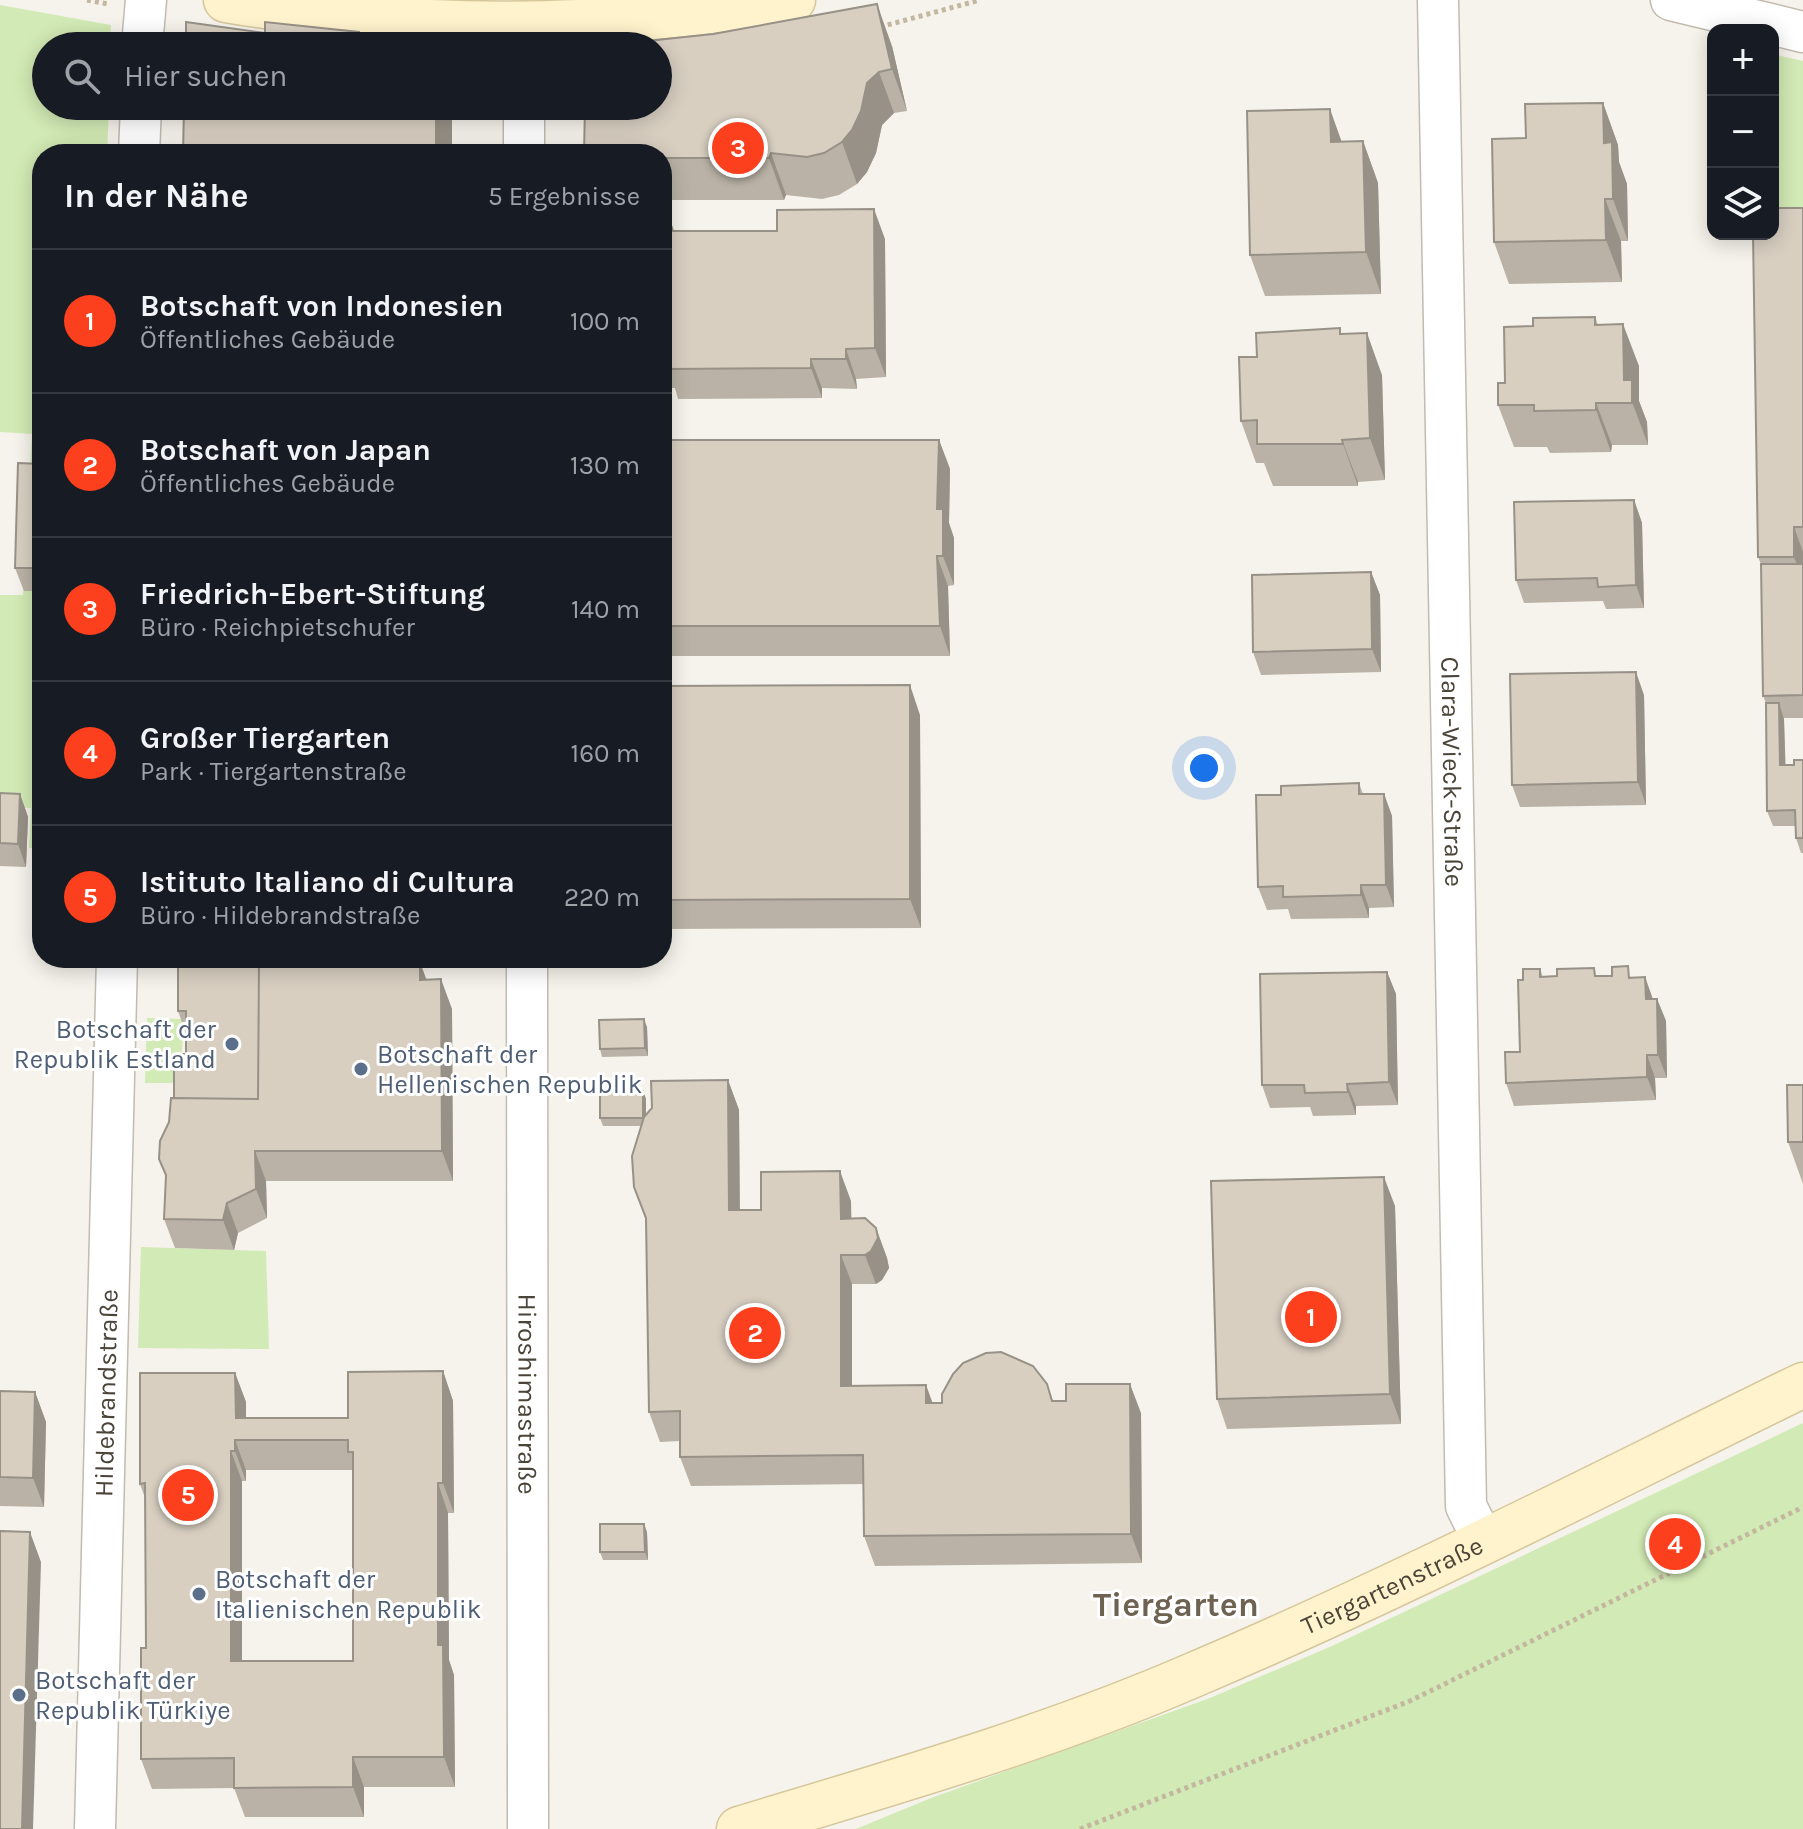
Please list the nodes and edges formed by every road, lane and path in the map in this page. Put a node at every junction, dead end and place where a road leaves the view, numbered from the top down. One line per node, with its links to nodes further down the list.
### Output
1 (146, 0): 8 (street)
2 (226, 0): 9 (main road)
3 (793, 0): 10 (main road)
4 (980, 0): 7 (path)
5 (1438, 0): 20 (street, Clara-Wieck-Straße)
6 (1671, 0): 11 (street)
7 (871, 29)
8 (143, 32)
9 (484, 32)
10 (552, 32)
11 (1803, 32)
12 (140, 120): 14 (street)
13 (524, 120): 15 (street)
14 (139, 144)
15 (524, 144)
16 (117, 968): 21 (street, Hildebrandstraße)
17 (527, 968): 22 (street, Hiroshimastraße)
18 (1803, 1385): 20 (main road, Tiergartenstraße)
19 (1803, 1507): 24 (path)
20 (1484, 1542): 23 (main road, Tiergartenstraße)
21 (95, 1829)
22 (528, 1829)
23 (739, 1829)
24 (1080, 1829)

